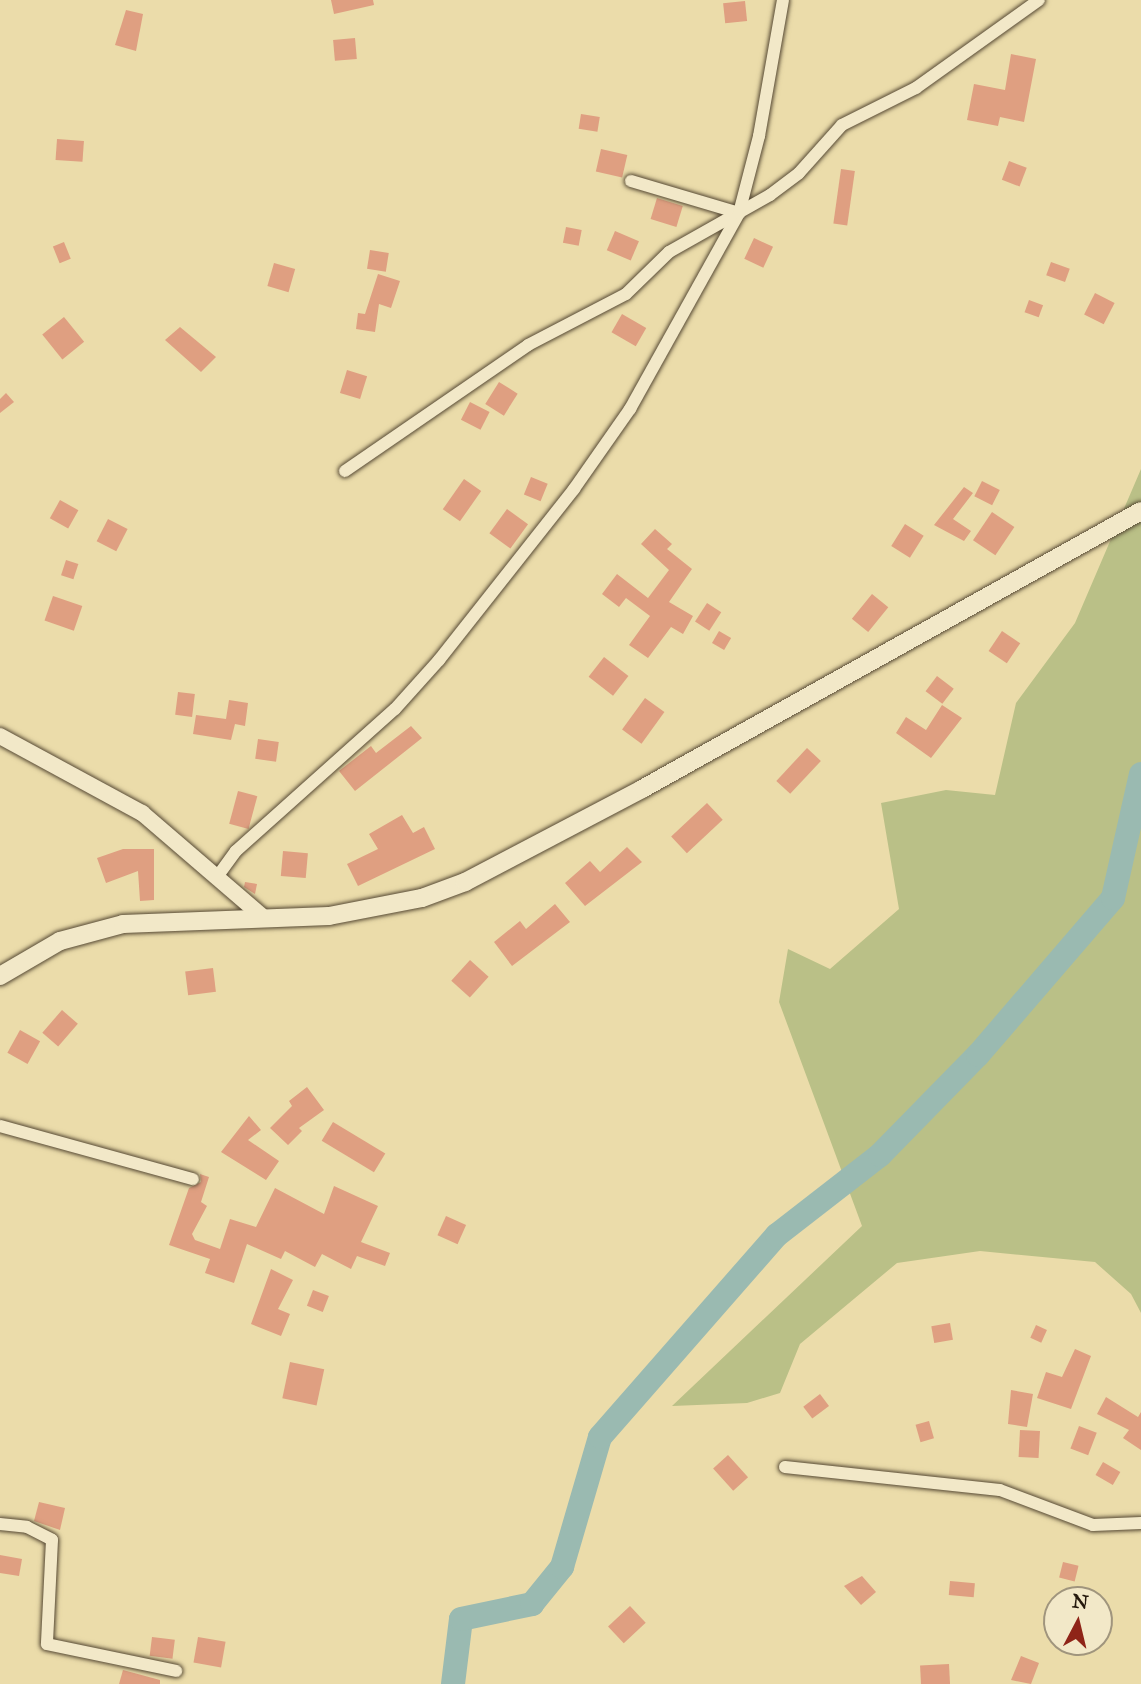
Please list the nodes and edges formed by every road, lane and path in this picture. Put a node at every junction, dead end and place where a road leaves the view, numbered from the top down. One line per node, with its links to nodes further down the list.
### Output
1 (783, 0): 4 (street)
2 (1039, 0): 4 (street)
3 (631, 181): 4 (street)
4 (738, 213): 5 (street); 8 (street)
5 (345, 471)
6 (1141, 512): 9 (main road)
7 (0, 736): 8 (street)
8 (217, 877): 9 (street)
9 (263, 917): 10 (main road)
10 (0, 976)
11 (0, 1126): 12 (street)
12 (193, 1179)
13 (785, 1467): 14 (street)
14 (1141, 1523)
15 (0, 1524): 16 (street)
16 (176, 1671)

